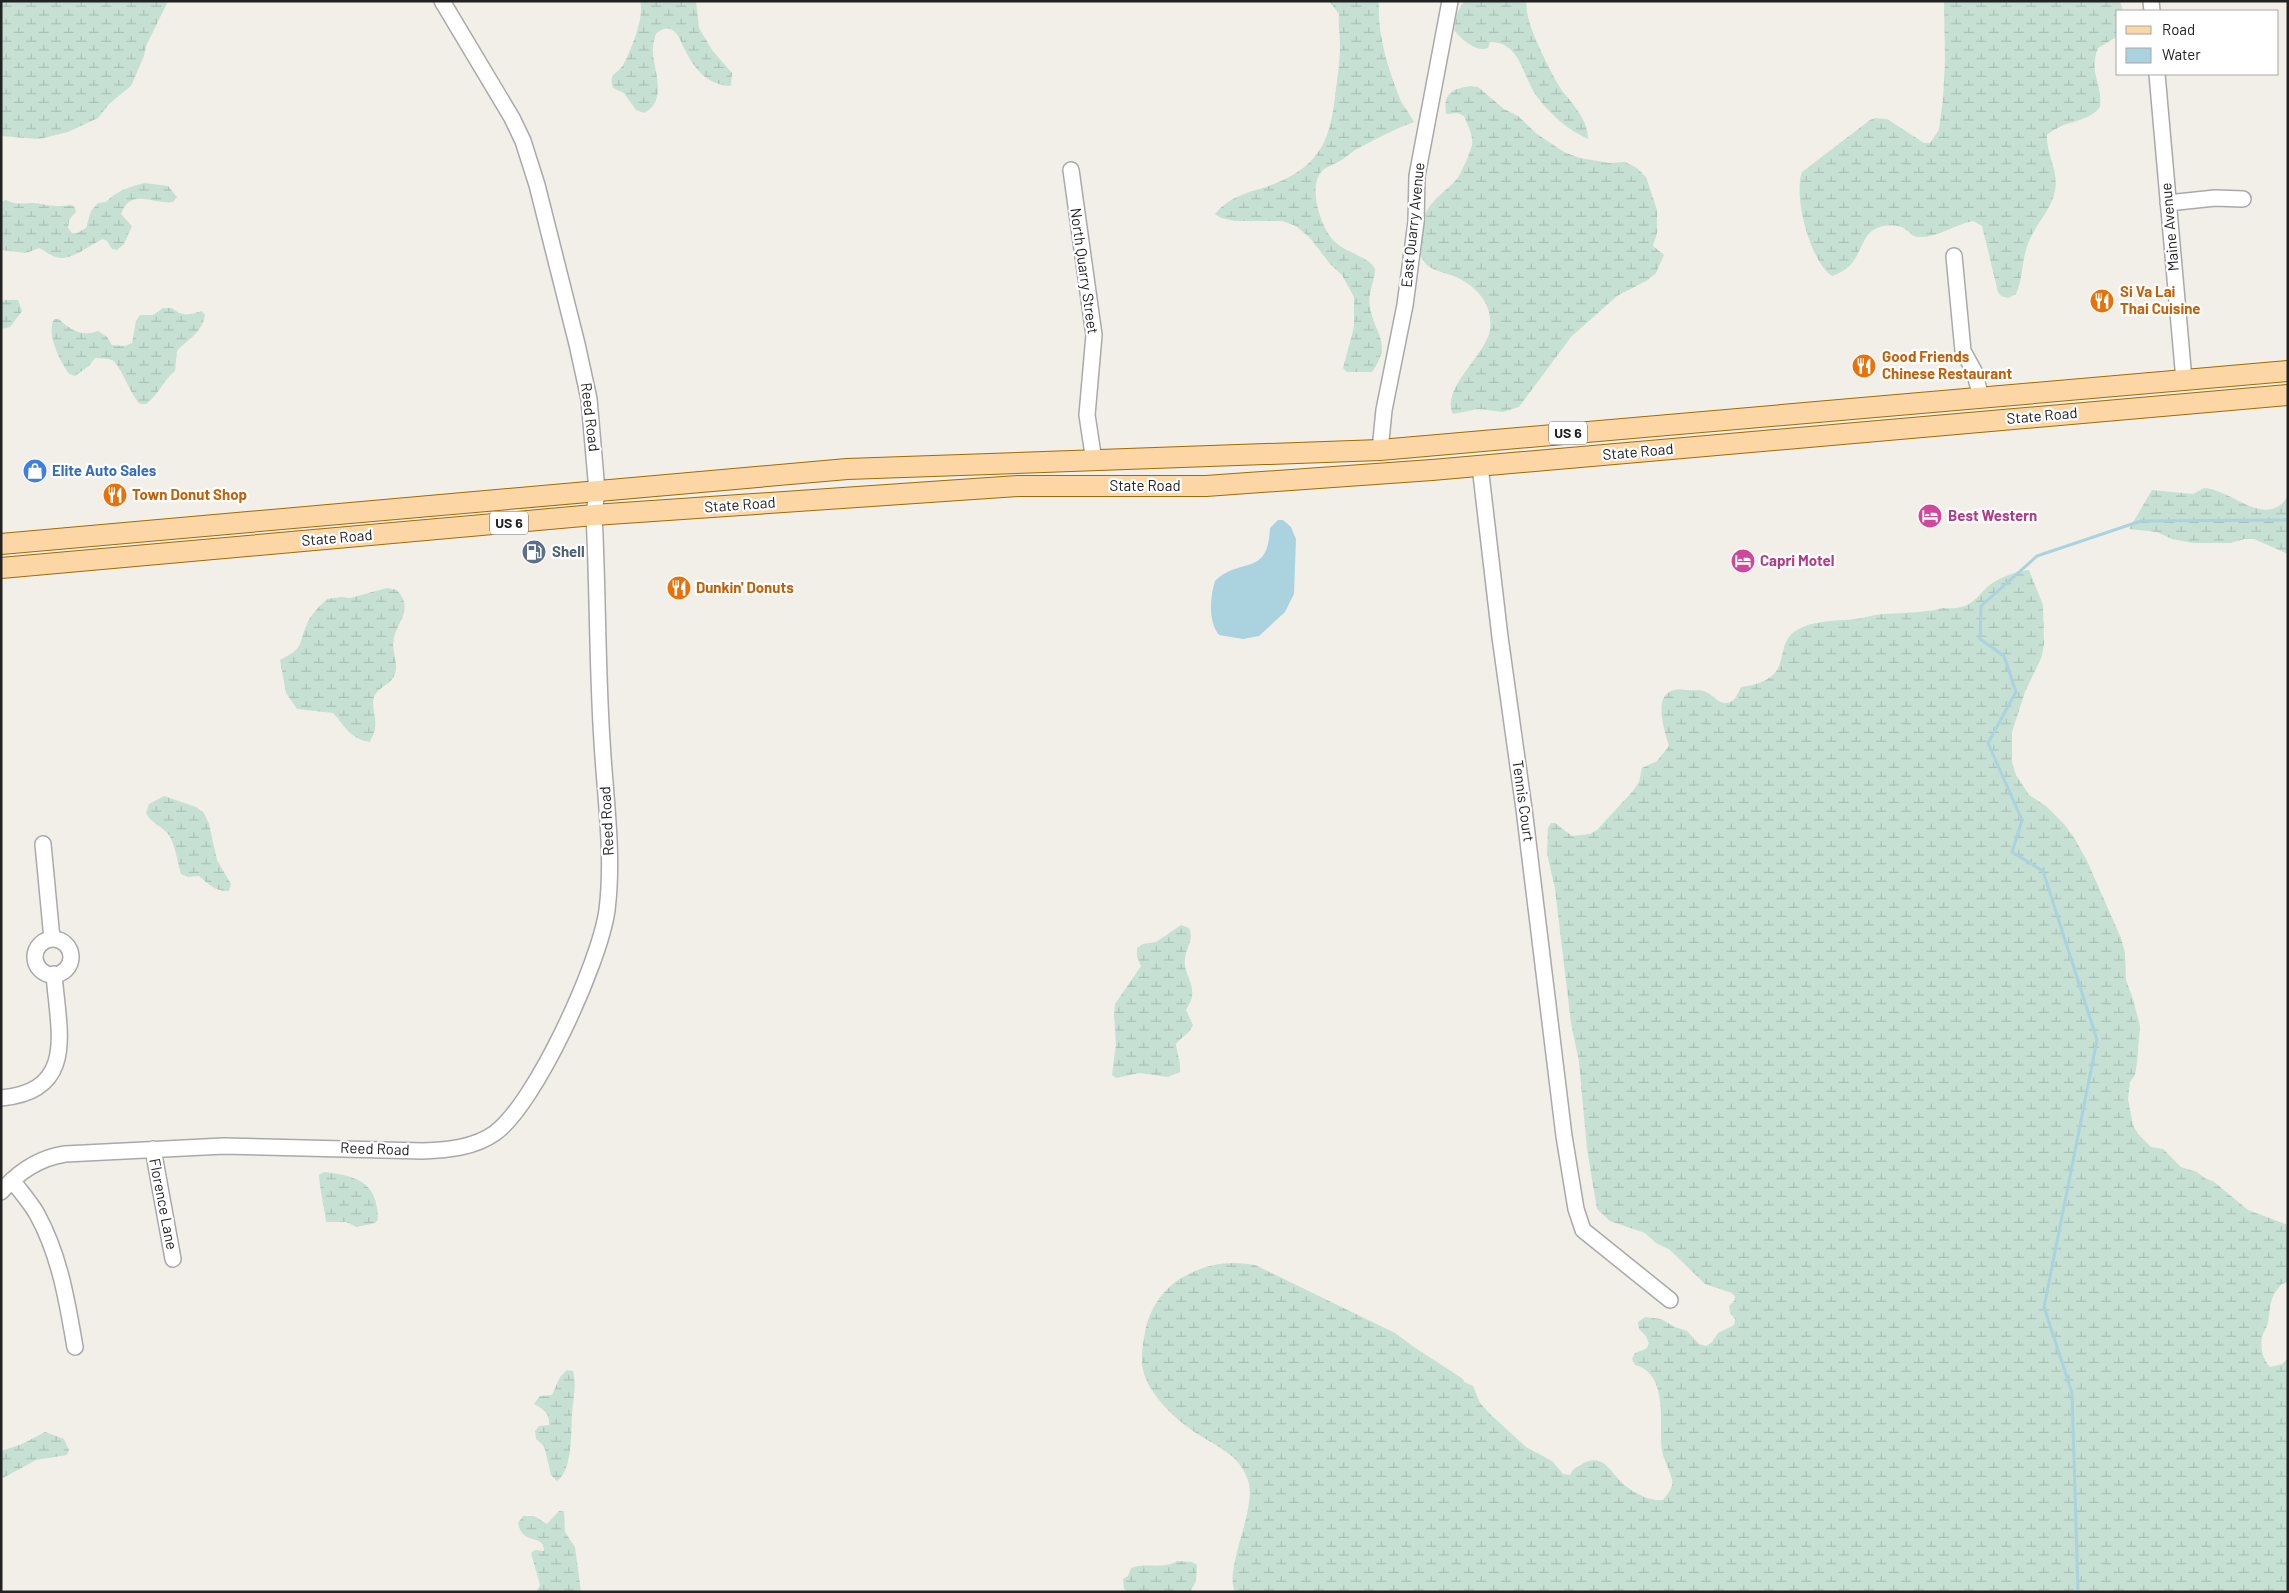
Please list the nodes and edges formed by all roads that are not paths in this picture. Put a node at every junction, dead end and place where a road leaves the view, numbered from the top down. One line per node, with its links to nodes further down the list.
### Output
1 (442, 1): 21 (street, Reed Road)
2 (1450, 1): 15 (street, East Quarry Avenue)
3 (2157, 75): 6 (street, Maine Avenue)
4 (1071, 170): 16 (street, North Quarry Street)
5 (2243, 199): 6 (street)
6 (2168, 202): 9 (street, Maine Avenue)
7 (1954, 256): 11 (street)
8 (2288, 371): 9 (main road, State Road / US 6)
9 (2184, 380): 11 (main road, State Road / US 6)
10 (2288, 395): 14 (main road, State Road / US 6)
11 (1981, 397): 12 (main road, State Road / US 6)
12 (1772, 416): 13 (main road, State Road / US 6); 14 (street)
13 (1528, 436): 15 (main road, State Road / US 6); 17 (street)
14 (1774, 440): 17 (main road, State Road / US 6)
15 (1380, 450): 16 (main road, State Road / US 6)
16 (1094, 461): 18 (main road, State Road / US 6)
17 (1530, 461): 19 (main road, State Road / US 6)
18 (1019, 463): 20 (street); 21 (main road, State Road / US 6)
19 (1480, 466): 20 (main road, State Road / US 6); 33 (street, Tennis Court)
20 (1018, 486): 22 (main road, State Road / US 6)
21 (597, 492): 22 (street, Reed Road); 23 (main road, State Road / US 6)
22 (594, 515): 24 (main road, State Road / US 6); 29 (street, Reed Road)
23 (1, 544)
24 (1, 568)
25 (43, 844): 26 (street)
26 (52, 939): 27 (street); 27 (street)
27 (54, 974): 28 (street)
28 (1, 1098)
29 (153, 1149): 30 (street, Reed Road); 32 (street, Florence Lane)
30 (12, 1180): 31 (street, Reed Road); 34 (street)
31 (1, 1192)
32 (173, 1259)
33 (1670, 1300)
34 (75, 1347)

